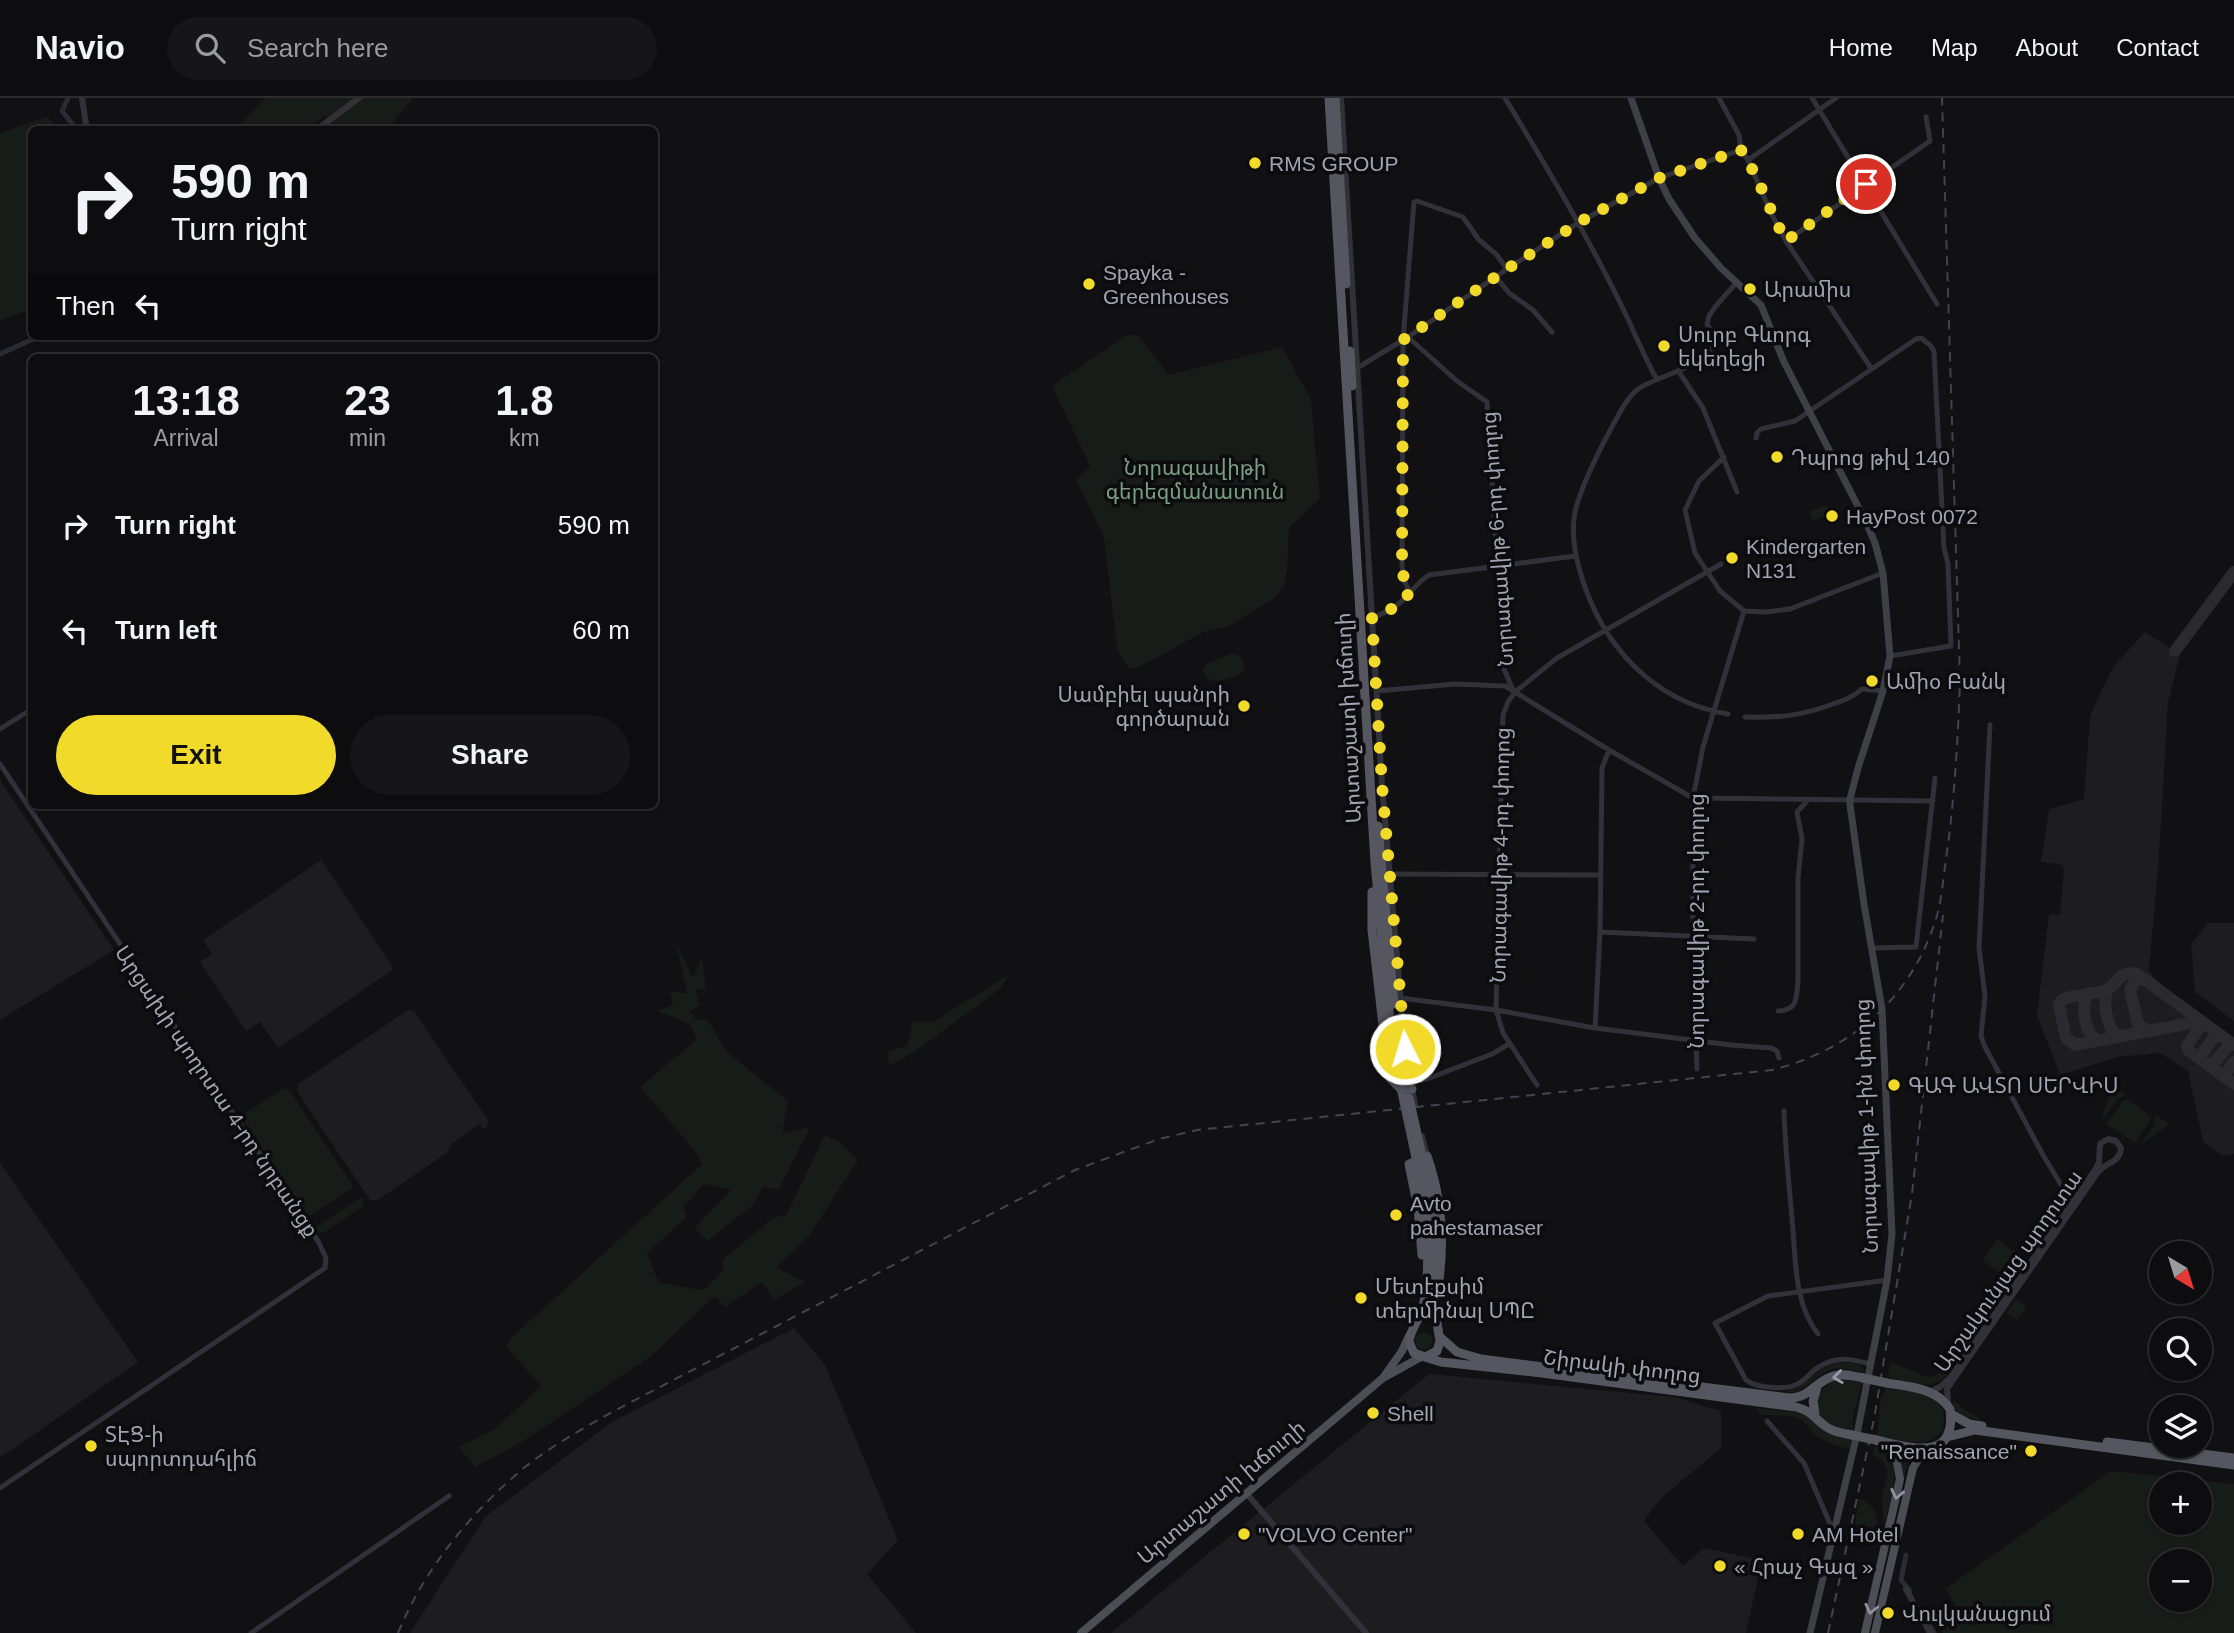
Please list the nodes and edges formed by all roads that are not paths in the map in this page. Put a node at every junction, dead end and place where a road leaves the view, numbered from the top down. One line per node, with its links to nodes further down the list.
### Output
1 (82, 98): 13 (street)
2 (359, 98): 14 (street)
3 (1329, 98): 78 (highway, Արտաշատի խճուղի)
4 (1335, 98): 78 (highway, Արտաշատի խճուղի)
5 (1341, 98): 27 (street, Արտաշատի խճուղի)
6 (1505, 98): 19 (street)
7 (1630, 98): 17 (main road, Նորագավիթ 1-ին փողոց)
8 (1719, 98): 15 (street)
9 (1812, 98): 11 (street)
10 (1836, 98): 11 (street)
11 (1819, 108): 16 (street); 18 (street)
12 (1926, 117): 18 (street)
13 (86, 126)
14 (321, 126)
15 (1741, 150): 16 (street); 17 (street)
16 (1748, 160): 20 (street)
17 (1659, 178): 19 (street); 23 (main road, Նորագավիթ 1-ին փողոց)
18 (1866, 184): 20 (street); 24 (street)
19 (1578, 223): 21 (street); 30 (street)
20 (1786, 241): 28 (street)
21 (1507, 269): 22 (street); 26 (street)
22 (1496, 277): 25 (street); 26 (street)
23 (1737, 282): 29 (street); 31 (main road, Նորագավիթ 1-ին փողոց)
24 (1937, 304)
25 (1552, 332)
26 (1405, 339): 27 (street); 37 (street, Նորագավիթ 6-րդ փողոց); 40 (street)
27 (1357, 368): 42 (street, Արտաշատի խճուղի)
28 (1871, 368): 31 (street); 44 (street)
29 (1679, 372): 30 (street); 33 (street)
30 (1656, 378): 35 (street)
31 (1808, 411): 32 (street); 39 (main road, Նորագավիթ 1-ին փողոց)
32 (1756, 438)
33 (1724, 457): 34 (street); 38 (street)
34 (1737, 492)
35 (1576, 556): 37 (street); 43 (street)
36 (1721, 564): 38 (street)
37 (1497, 566): 40 (street); 47 (street, Նորագավիթ 6-րդ փողոց)
38 (1706, 571): 41 (street); 43 (street)
39 (1883, 573): 41 (street); 44 (main road, Նորագավիթ 1-ին փողոց)
40 (1410, 593): 42 (street)
41 (1744, 611): 49 (street, Նորագավիթ 2-րդ փողոց)
42 (1372, 618): 45 (street, Արտաշատի խճուղի)
43 (1604, 629): 47 (street); 49 (street)
44 (1890, 656): 46 (main road, Նորագավիթ 1-ին փողոց)
45 (1377, 691): 47 (street, Նորագավիթ 6-րդ փողոց); 63 (street, Արտաշատի խճուղի)
46 (1883, 691): 51 (street); 58 (main road, Նորագավիթ 1-ին փողոց)
47 (1515, 692): 54 (street, Նորագավիթ 6-րդ փողոց); 64 (street, Նորագավիթ 4-րդ փողոց)
48 (28, 712): 53 (street)
49 (1713, 712): 50 (street); 57 (street, Նորագավիթ 2-րդ փողոց)
50 (1728, 714)
51 (1745, 717)
52 (1990, 725): 85 (street)
53 (0, 729)
54 (1609, 750): 57 (street, Նորագավիթ 6-րդ փողոց); 65 (street)
55 (0, 764): 61 (street, Արցախի պողոտա 4-րդ նրբանցք)
56 (1936, 778): 60 (street)
57 (1693, 798): 59 (street, Նորագավիթ 6-րդ փողոց); 67 (street, Նորագավիթ 2-րդ փողոց)
58 (1850, 799): 59 (street, Նորագավիթ 6-րդ փողոց); 60 (street, Նորագավիթ 6-րդ փողոց); 69 (main road, Նորագավիթ 1-ին փողոց)
59 (1808, 800): 72 (street)
60 (1933, 801): 69 (street)
61 (28, 806)
62 (30, 809): 106 (street, Արցախի պողոտա 4-րդ նրբանցք)
63 (1389, 874): 64 (street); 70 (street, Արտաշատի խճուղի)
64 (1501, 874): 65 (street); 71 (street, Նորագավիթ 4-րդ փողոց)
65 (1600, 875): 66 (street)
66 (1600, 932): 67 (street); 73 (street)
67 (1693, 937): 68 (street); 74 (street, Նորագավիթ 2-րդ փողոց)
68 (1754, 939)
69 (1872, 948): 86 (main road, Նորագավիթ 1-ին փողոց)
70 (1400, 998): 71 (street); 78 (street, Արտաշատի խճուղի)
71 (1496, 1010): 73 (street); 75 (street, Նորագավիթ 4-րդ փողոց)
72 (1777, 1011)
73 (1595, 1028): 74 (street)
74 (1695, 1041): 76 (street); 77 (street, Նորագավիթ 2-րդ փողոց)
75 (1509, 1044): 78 (street); 79 (street, Նորագավիթ 4-րդ փողոց)
76 (1779, 1058)
77 (1697, 1069)
78 (1409, 1083): 81 (street); 84 (highway, Արտաշատի խճուղի, bridge)
79 (1537, 1085)
80 (1784, 1111): 87 (street)
81 (1427, 1156): 88 (highway); 89 (highway)
82 (2099, 1156): 83 (street); 83 (street); 85 (street, Արշակունյաց պողոտա)
83 (2110, 1162): 85 (street, Արշակունյաց պողոտա)
84 (1424, 1180): 88 (highway, Արտաշատի խճուղի); 89 (highway, Արտաշատի խճուղի)
85 (2073, 1205): 97 (street, Արշակունյաց պողոտա); 98 (street, Արշակունյաց պողոտա)
86 (1887, 1280): 87 (street); 94 (main road, Նորագավիթ 1-ին փողոց)
87 (1799, 1292): 92 (street); 94 (street)
88 (1424, 1299): 90 (highway, Արտաշատի խճուղի)
89 (1434, 1313): 91 (highway, Արտաշատի խճուղի)
90 (1411, 1333): 91 (highway); 93 (highway); 95 (main road, Արտաշատի խճուղի)
91 (1438, 1334): 93 (highway, Արտաշատի խճուղի); 96 (highway, Շիրակի փողոց)
92 (1818, 1334)
93 (1423, 1357): 95 (main road, Արտաշատի խճուղի); 99 (highway, Շիրակի փողոց)
94 (1871, 1364): 109 (main road, Նորագավիթ 1-ին փողոց)
95 (1383, 1378): 107 (main road, Արտաշատի խճուղի)
96 (1817, 1387): 97 (highway, Շիրակի փողոց, one-way to 96, bridge); 99 (highway)
97 (1930, 1392): 98 (highway, Շիրակի փողոց)
98 (1950, 1410): 101 (highway); 104 (highway, Շիրակի փողոց)
99 (1815, 1414): 102 (highway, Շիրակի փողոց, bridge)
100 (1767, 1422): 109 (street)
101 (1947, 1437): 103 (highway); 105 (highway)
102 (1878, 1441): 103 (highway, Շիրակի փողոց); 115 (main road, one-way to 115)
103 (1924, 1450): 116 (main road)
104 (2234, 1458)
105 (2234, 1465)
106 (0, 1488)
107 (1247, 1494): 112 (main road, Արտաշատի խճուղի); 113 (street)
108 (449, 1496): 111 (street)
109 (1835, 1535): 114 (main road, Նորագավիթ 1-ին փողոց)
110 (1906, 1589): 117 (street)
111 (251, 1633)
112 (1081, 1633)
113 (1366, 1633)
114 (1810, 1633)
115 (1865, 1633)
116 (1875, 1633)
117 (1930, 1633)

